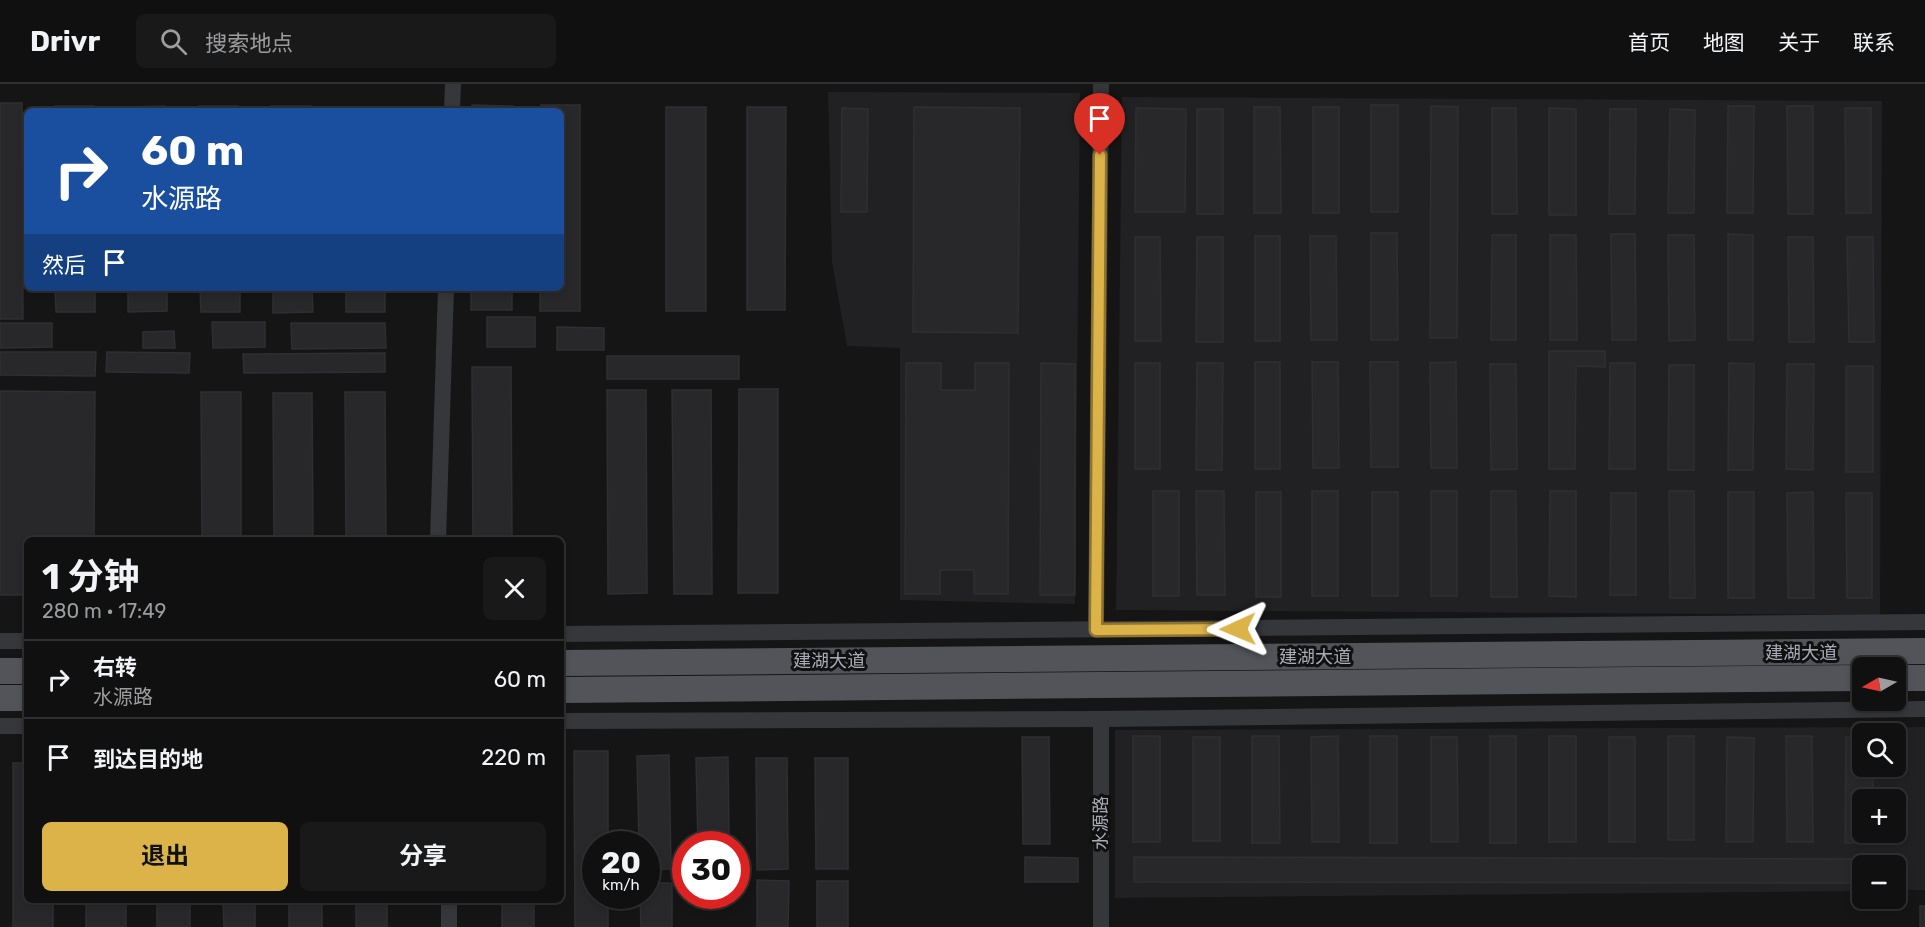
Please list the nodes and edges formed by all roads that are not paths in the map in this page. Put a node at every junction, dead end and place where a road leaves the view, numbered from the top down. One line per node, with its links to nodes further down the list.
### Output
1 (453, 84): 3 (street)
2 (1101, 84): 7 (street)
3 (452, 108)
4 (446, 291): 5 (street)
5 (438, 537)
6 (1925, 622): 7 (street)
7 (1096, 630): 8 (street)
8 (564, 634)
9 (0, 641): 10 (street)
10 (24, 641)
11 (1925, 651): 12 (main road, 建湖大道)
12 (564, 663)
13 (24, 670): 14 (main road)
14 (0, 671)
15 (1852, 678): 18 (main road, 建湖大道)
16 (1906, 678): 17 (main road)
17 (1925, 678)
18 (564, 690)
19 (0, 698): 20 (main road)
20 (24, 698)
21 (1925, 710): 22 (street)
22 (1101, 719): 23 (street); 28 (street, 水源路)
23 (564, 721)
24 (0, 726): 25 (street)
25 (24, 726)
26 (449, 903): 27 (street)
27 (450, 927)
28 (1101, 927)

